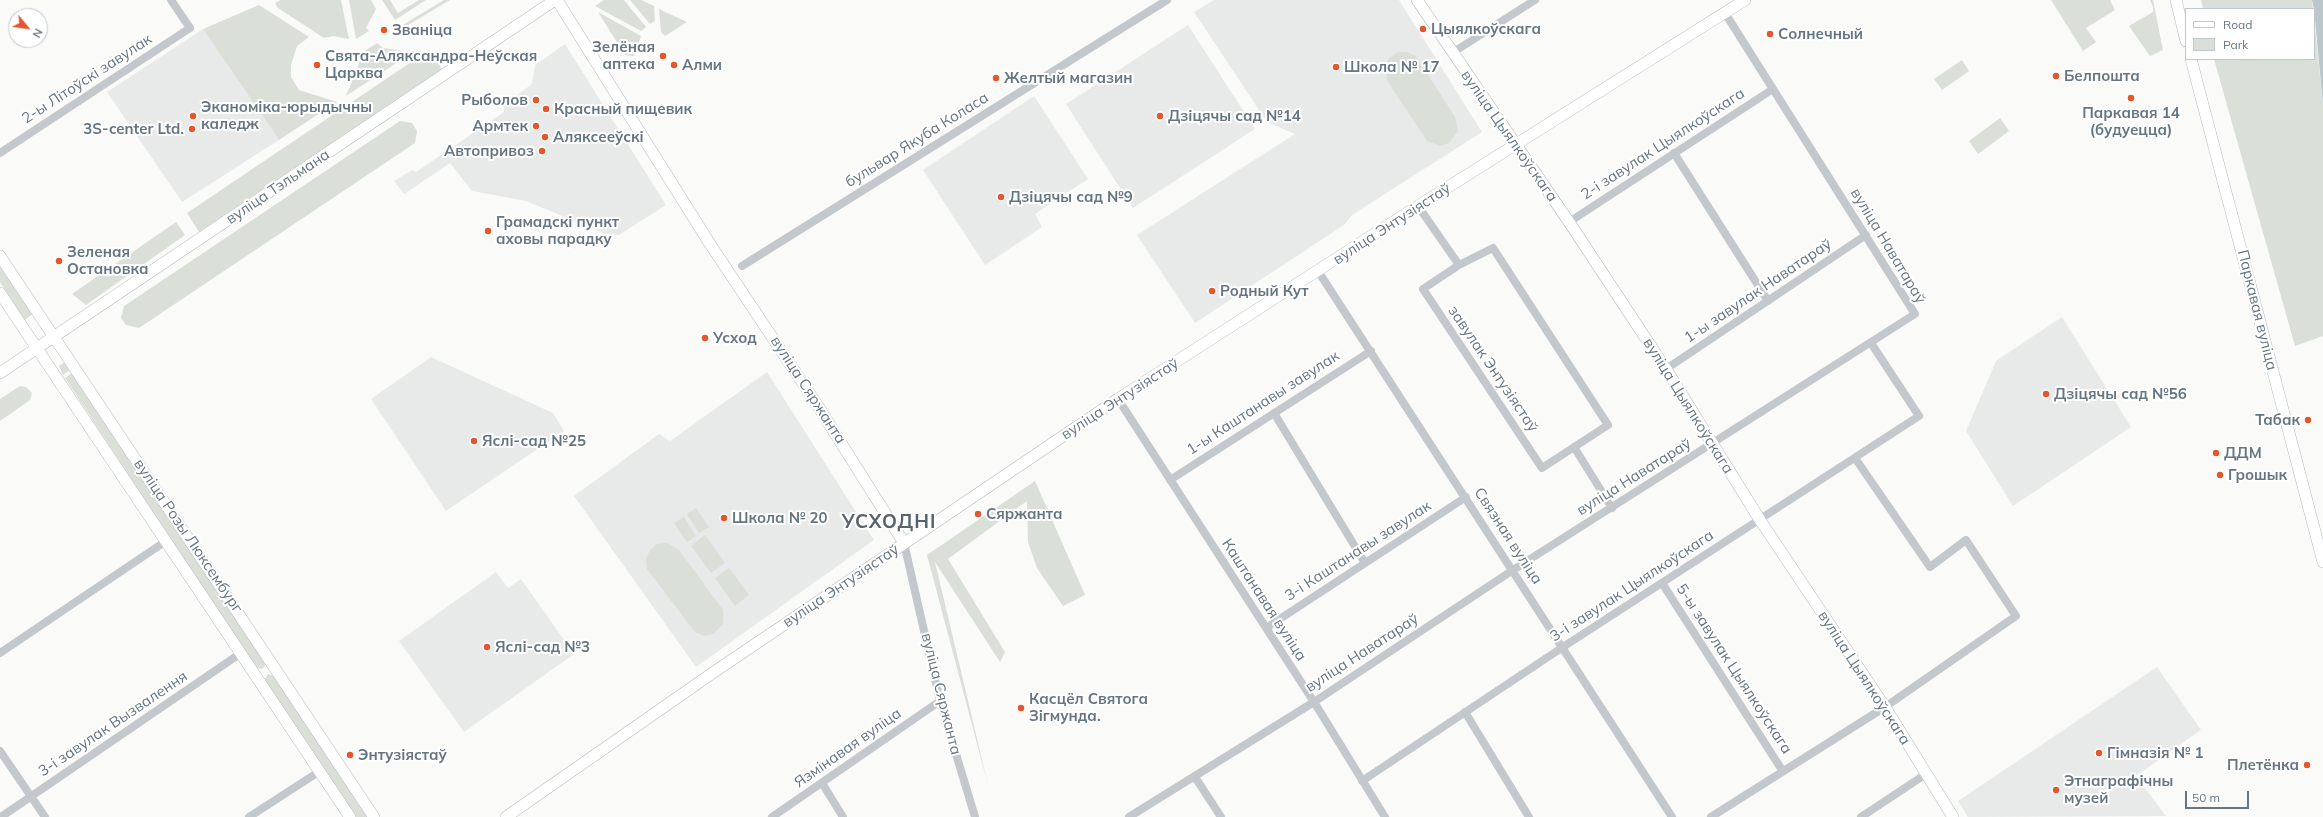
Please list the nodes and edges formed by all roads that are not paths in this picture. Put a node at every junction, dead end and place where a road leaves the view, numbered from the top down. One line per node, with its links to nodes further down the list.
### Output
1 (171, 0): 14 (street, 2-ы Літоўскі завулак)
2 (556, 0): 25 (main road, вуліца Тэльмана); 41 (main road, вуліца Сяржанта)
3 (1167, 0): 21 (street, бульвар Якуба Коласа)
4 (1417, 0): 10 (main road, вуліца Цыялкоўскага)
5 (1535, 0): 10 (street)
6 (1745, 0): 8 (main road, вуліца Энтузіястаў)
7 (2176, 0): 9 (main road)
8 (1725, 13): 12 (street, вуліца Наватараў); 13 (main road, вуліца Энтузіястаў)
9 (2185, 37)
10 (1452, 53): 13 (main road, вуліца Цыялкоўскага)
11 (2191, 60): 42 (main road, Паркавая вуліца)
12 (1773, 89): 15 (street, 2-і завулак Цыялкоўскага); 18 (street, вуліца Наватараў)
13 (1515, 146): 16 (main road, вуліца Энтузіястаў); 17 (main road, вуліца Цыялкоўскага)
14 (0, 153)
15 (1674, 153): 17 (street, 2-і завулак Цыялкоўскага); 24 (street)
16 (1418, 206): 20 (street); 22 (main road, вуліца Энтузіястаў)
17 (1569, 222): 29 (main road, вуліца Цыялкоўскага)
18 (1866, 235): 24 (street, 1-ы завулак Наватараў); 26 (street, вуліца Наватараў)
19 (0, 256): 25 (main road, вуліца Розы Люксембург)
20 (1459, 265): 34 (street, завулак Энтузіястаў); 34 (street, завулак Энтузіястаў)
21 (742, 266)
22 (1318, 271): 28 (street, Связная вуліца); 31 (main road, вуліца Энтузіястаў)
23 (0, 293): 27 (main road, вуліца Розы Люксембург)
24 (1768, 300): 29 (street, 1-ы завулак Наватараў)
25 (55, 336): 27 (main road, вуліца Тэльмана); 66 (main road, вуліца Розы Люксембург)
26 (1871, 342): 33 (street, вуліца Наватараў); 35 (street, 3-і завулак Цыялкоўскага)
27 (37, 348): 30 (main road, вуліца Тэльмана); 40 (main road, вуліца Розы Люксембург)
28 (1371, 351): 32 (street, 1-ы Каштанавы завулак); 37 (street, Связная вуліца)
29 (1666, 369): 33 (main road, вуліца Цыялкоўскага)
30 (0, 373)
31 (1118, 399): 36 (street, Каштанавая вуліца); 41 (main road, вуліца Энтузіястаў)
32 (1274, 413): 36 (street, 1-ы Каштанавы завулак); 43 (street)
33 (1712, 444): 38 (street, вуліца Наватараў); 39 (main road, вуліца Цыялкоўскага)
34 (1574, 447): 38 (street)
35 (1855, 458): 39 (street, 3-і завулак Цыялкоўскага); 52 (street)
36 (1170, 480): 46 (street, Каштанавая вуліца)
37 (1466, 497): 43 (street, 3-і Каштанавы завулак); 44 (street, Связная вуліца)
38 (1612, 508): 44 (street, вуліца Наватараў)
39 (1760, 520): 45 (street, 3-і завулак Цыялкоўскага); 52 (main road, вуліца Цыялкоўскага)
40 (166, 541): 48 (street); 49 (main road, вуліца Розы Люксембург)
41 (904, 543): 50 (street, вуліца Сяржанта); 67 (main road, вуліца Энтузіястаў)
42 (2323, 562)
43 (1365, 563): 46 (street, 3-і Каштанавы завулак)
44 (1513, 570): 47 (street, Связная вуліца); 51 (street, вуліца Наватараў)
45 (1662, 583): 47 (street, 3-і завулак Цыялкоўскага); 55 (street, 5-ы завулак Цыялкоўскага)
46 (1266, 628): 51 (street, Каштанавая вуліца)
47 (1563, 647): 53 (street, 3-і завулак Цыялкоўскага); 75 (street, Связная вуліца)
48 (0, 653)
49 (241, 653): 56 (main road, вуліца Розы Люксембург); 61 (street, 3-і завулак Вызвалення)
50 (940, 701): 60 (street, Язмінавая вуліца); 70 (street, вуліца Сяржанта)
51 (1314, 702): 58 (street, вуліца Наватараў); 59 (street, Каштанавая вуліца)
52 (1885, 707): 55 (street); 57 (main road, вуліца Цыялкоўскага)
53 (1465, 712): 59 (street, 3-і завулак Цыялкоўскага); 74 (street)
54 (0, 751): 61 (street)
55 (1782, 770): 76 (street)
56 (320, 771): 64 (street); 65 (main road, вуліца Розы Люксембург)
57 (1926, 774): 77 (street); 78 (main road, вуліца Цыялкоўскага)
58 (1195, 777): 71 (street, вуліца Наватараў); 72 (street)
59 (1362, 781): 73 (street, Каштанавая вуліца)
60 (822, 783): 68 (street, Язмінавая вуліца); 69 (street)
61 (31, 797): 62 (street, 3-і завулак Вызвалення); 63 (street)
62 (1, 817)
63 (45, 817)
64 (249, 817)
65 (350, 817)
66 (374, 817)
67 (506, 817)
68 (772, 817)
69 (843, 817)
70 (975, 817)
71 (1129, 817)
72 (1221, 817)
73 (1385, 817)
74 (1529, 817)
75 (1672, 817)
76 (1711, 817)
77 (1860, 817)
78 (1953, 817)

